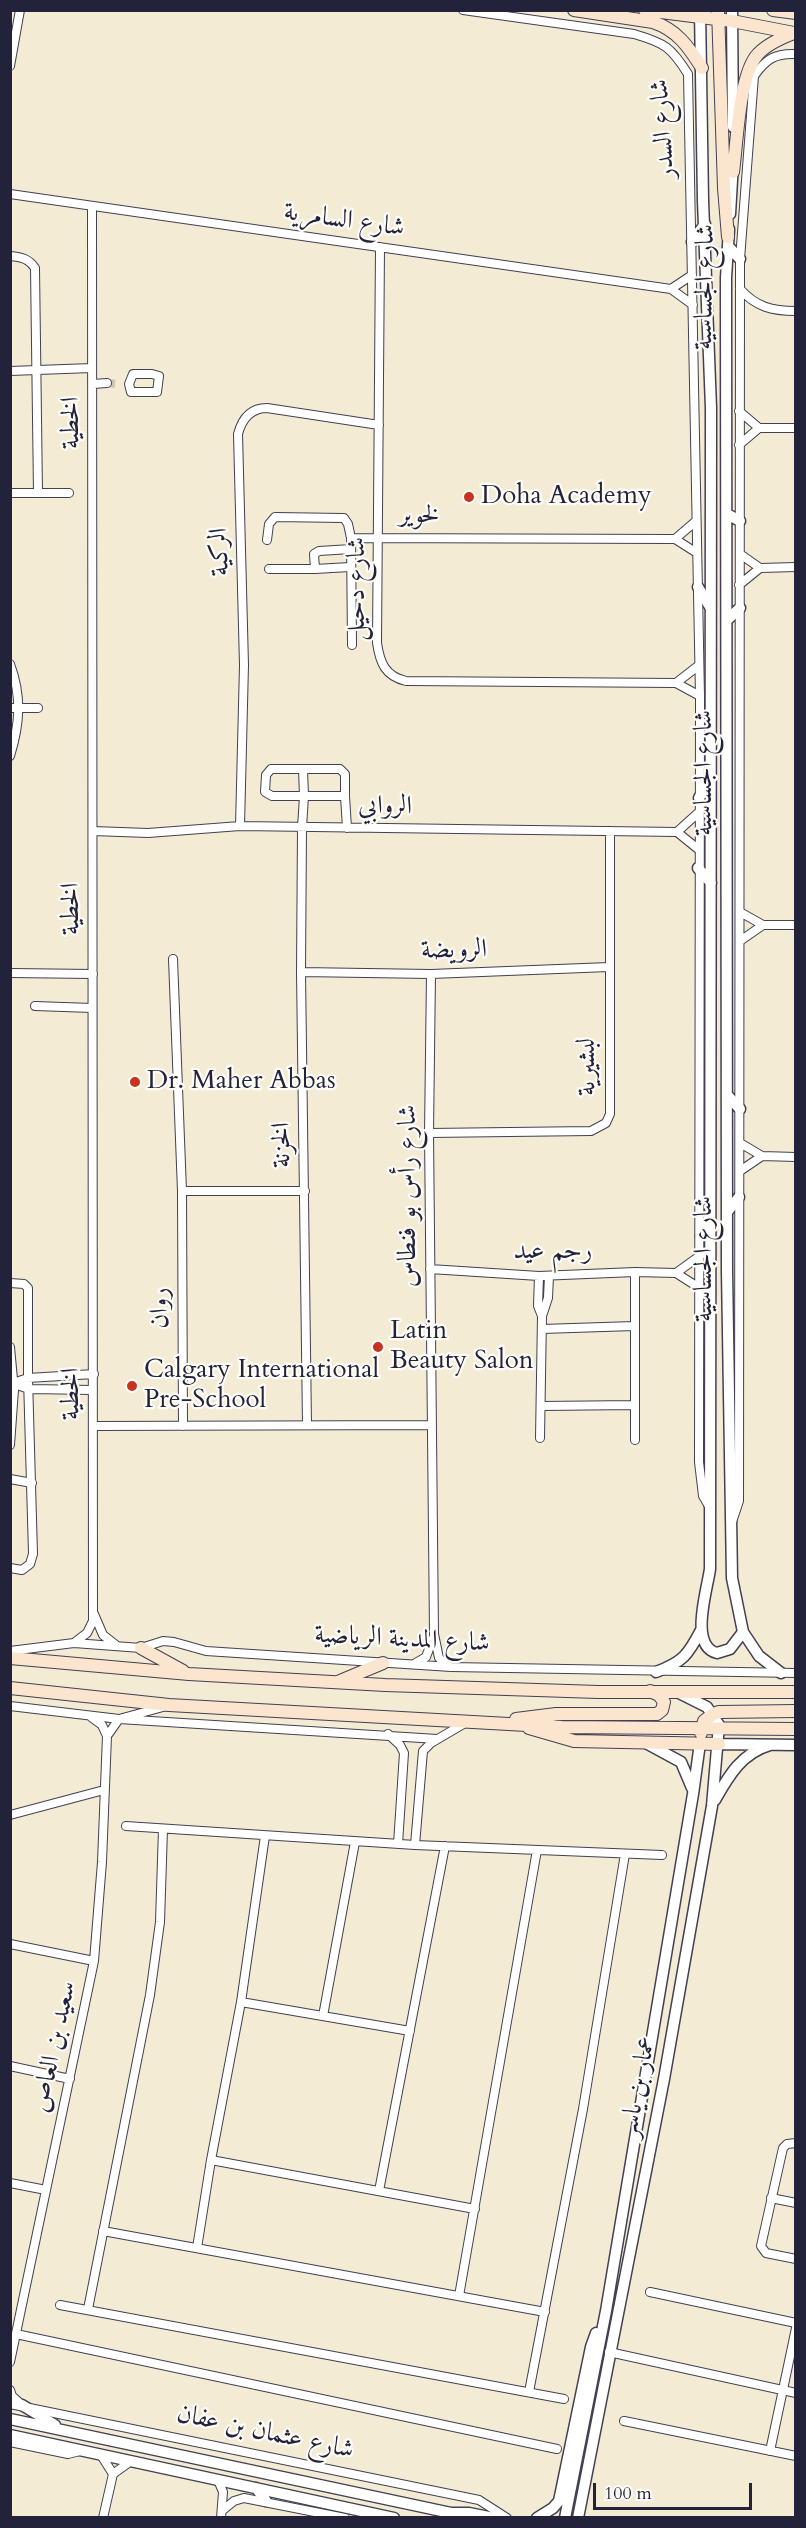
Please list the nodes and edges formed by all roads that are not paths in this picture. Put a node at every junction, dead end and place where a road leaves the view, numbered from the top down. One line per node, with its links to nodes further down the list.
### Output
1 (20, 10): 12 (street)
2 (463, 10): 19 (street, شارع السدر)
3 (574, 10): 13 (main road)
4 (645, 10): 6 (main road)
5 (773, 10): 8 (main road)
6 (701, 13): 7 (main road); 13 (street, شارع الجساسية)
7 (719, 13): 9 (main road); 18 (main road)
8 (795, 13)
9 (732, 16): 10 (main road); 14 (street, شارع الجساسية)
10 (795, 33): 14 (main road)
11 (795, 54): 22 (street, شارع الجساسية)
12 (10, 66)
13 (702, 68): 17 (street, شارع الجساسية)
14 (734, 172): 18 (street, شارع الجساسية)
15 (10, 194): 16 (street, شارع السامرية)
16 (92, 206): 20 (street, شارع السامرية); 28 (street, الخطية)
17 (705, 224): 19 (street); 60 (street, شارع الجساسية)
18 (728, 241): 22 (street); 43 (street, شارع الجساسية)
19 (692, 242): 23 (street, شارع الجساسية)
20 (380, 247): 24 (street, شارع السامرية); 36 (street, شارع دحيل)
21 (10, 256): 30 (street)
22 (740, 259): 25 (street, شارع الجساسية)
23 (692, 275): 24 (street); 26 (street, شارع الجساسية)
24 (671, 289): 26 (street, شارع السامرية)
25 (740, 289): 27 (street); 35 (street, شارع الجساسية)
26 (693, 305): 45 (street, شارع الجساسية)
27 (795, 311)
28 (92, 368): 30 (street); 31 (street, الخطية)
29 (10, 371): 30 (street)
30 (37, 372): 41 (street)
31 (93, 384): 32 (street); 80 (street, الخطية)
32 (107, 384)
33 (118, 384): 34 (street)
34 (129, 384)
35 (739, 411): 37 (street); 39 (street, شارع الجساسية)
36 (379, 425): 46 (street, شارع دحيل); 77 (street, الركية)
37 (759, 428): 38 (street); 39 (street)
38 (795, 428)
39 (739, 445): 44 (street, شارع الجساسية)
40 (10, 493): 41 (street)
41 (38, 493): 42 (street)
42 (69, 493)
43 (727, 514): 44 (street); 62 (street, شارع الجساسية)
44 (740, 521): 52 (street, شارع الجساسية)
45 (696, 522): 48 (street); 51 (street, شارع الجساسية)
46 (379, 537): 47 (street, لخوير); 48 (street, لخوير); 66 (street, شارع دحيل)
47 (351, 538): 49 (street); 50 (street)
48 (675, 539): 51 (street)
49 (267, 540)
50 (351, 549): 53 (street); 57 (street)
51 (697, 553): 59 (street, شارع الجساسية)
52 (740, 554): 55 (street); 58 (street, شارع الجساسية)
53 (350, 567): 57 (street); 63 (street)
54 (795, 567): 55 (street)
55 (760, 568): 58 (street)
56 (269, 569): 57 (street)
57 (315, 569)
58 (739, 585): 61 (street, شارع الجساسية)
59 (698, 587): 60 (street); 65 (street, شارع الجساسية)
60 (711, 608): 72 (street, شارع الجساسية)
61 (740, 608): 62 (street); 86 (street, شارع الجساسية)
62 (727, 620): 85 (street, شارع الجساسية)
63 (352, 645)
64 (10, 664): 68 (street)
65 (698, 666): 66 (street); 67 (street, شارع الجساسية)
66 (676, 683): 67 (street, شارع دحيل)
67 (700, 696): 75 (street, شارع الجساسية)
68 (15, 708): 69 (street); 70 (street)
69 (38, 708)
70 (10, 756)
71 (303, 769): 73 (street, الخزنة); 73 (street); 74 (street)
72 (710, 779): 75 (street); 87 (street, شارع الجساسية)
73 (304, 796): 74 (street); 78 (street, الخزنة)
74 (345, 796): 79 (street)
75 (699, 798): 76 (street, شارع الجساسية)
76 (698, 813): 82 (street); 83 (street, شارع الجساسية)
77 (240, 826): 78 (street, الروابي); 80 (street, الروابي)
78 (302, 828): 79 (street, الروابي); 94 (street, الخزنة)
79 (347, 828): 81 (street, الروابي)
80 (93, 831): 96 (street, الخطية)
81 (610, 831): 82 (street, الروابي); 93 (street, لبشيرية)
82 (677, 832): 83 (street)
83 (698, 849): 84 (street, شارع الجساسية)
84 (698, 868): 87 (street); 112 (street, شارع الجساسية)
85 (728, 873): 86 (street); 100 (street, شارع الجساسية)
86 (740, 882): 88 (street, شارع الجساسية)
87 (711, 883): 111 (street, شارع الجساسية)
88 (740, 912): 89 (street); 91 (street, شارع الجساسية)
89 (763, 925): 90 (street); 91 (street)
90 (795, 925)
91 (740, 941): 101 (street, شارع الجساسية)
92 (173, 959): 107 (street, روان)
93 (609, 968): 97 (street, الرويضة); 102 (street, لبشيرية)
94 (301, 972): 97 (street, الرويضة); 108 (street, الخزنة)
95 (10, 973): 96 (street)
96 (93, 974): 99 (street, الخطية)
97 (431, 974): 102 (street, شارع رأس بو فنطاس)
98 (35, 1006): 99 (street)
99 (92, 1008): 123 (street, الخطية)
100 (729, 1097): 101 (street); 110 (street, شارع الجساسية)
101 (740, 1109): 103 (street, شارع الجساسية)
102 (429, 1133): 114 (street, شارع رأس بو فنطاس)
103 (740, 1143): 104 (street); 106 (street, شارع الجساسية)
104 (762, 1156): 105 (street); 106 (street)
105 (795, 1157)
106 (740, 1171): 109 (street, شارع الجساسية)
107 (182, 1191): 108 (street); 133 (street, روان)
108 (305, 1191): 130 (street, الخزنة)
109 (739, 1197): 110 (street); 140 (street, شارع الجساسية)
110 (728, 1211): 140 (street, شارع الجساسية)
111 (710, 1215): 112 (street); 139 (street, شارع الجساسية)
112 (701, 1236): 113 (street, شارع الجساسية)
113 (701, 1255): 116 (street); 119 (street, شارع الجساسية)
114 (430, 1269): 117 (street, رجم عيد); 131 (street, شارع رأس بو فنطاس)
115 (635, 1272): 116 (street, رجم عيد); 117 (street, رجم عيد); 120 (street)
116 (676, 1273): 119 (street)
117 (544, 1276): 121 (street)
118 (10, 1283): 124 (street)
119 (701, 1289): 139 (street, شارع الجساسية)
120 (634, 1326): 121 (street); 128 (street)
121 (542, 1329): 129 (street)
122 (10, 1347): 125 (street)
123 (93, 1374): 124 (street); 127 (street, الخطية)
124 (28, 1378): 125 (street); 126 (street)
125 (12, 1384): 126 (street); 136 (street)
126 (29, 1389): 127 (street); 138 (street)
127 (93, 1390): 132 (street, الخطية)
128 (635, 1405): 129 (street); 135 (street)
129 (540, 1406): 134 (street)
130 (307, 1425): 131 (street); 133 (street)
131 (431, 1425): 145 (street, شارع رأس بو فنطاس)
132 (93, 1426): 133 (street); 142 (street, الخطية)
133 (183, 1426)
134 (540, 1438)
135 (635, 1440)
136 (10, 1445)
137 (10, 1479): 138 (street)
138 (32, 1483): 141 (street)
139 (710, 1508): 143 (street, شارع الجساسية)
140 (730, 1525): 144 (street, شارع الجساسية)
141 (10, 1568)
142 (93, 1611): 146 (street, الخطية); 147 (street, الخطية)
143 (701, 1629): 144 (street); 154 (street)
144 (743, 1632): 155 (street)
145 (434, 1634): 152 (street, شارع رأس بو فنطاس); 153 (street, شارع رأس بو فنطاس)
146 (74, 1643): 147 (street, شارع المدينة الرياضية); 149 (street, شارع المدينة الرياضية)
147 (118, 1646): 148 (street, شارع المدينة الرياضية)
148 (141, 1648): 151 (street, شارع المدينة الرياضية); 157 (main road)
149 (10, 1651)
150 (10, 1658): 157 (main road, شارع المدينة الرياضية)
151 (383, 1663): 152 (street, شارع المدينة الرياضية); 158 (main road)
152 (413, 1665): 153 (street, شارع المدينة الرياضية)
153 (451, 1667): 154 (street, شارع المدينة الرياضية)
154 (656, 1672): 155 (street, شارع المدينة الرياضية)
155 (781, 1673): 156 (street, شارع المدينة الرياضية)
156 (795, 1673)
157 (189, 1674): 158 (main road, شارع المدينة الرياضية)
158 (336, 1682): 161 (main road, شارع المدينة الرياضية)
159 (10, 1688): 163 (main road)
160 (670, 1690): 161 (main road, شارع المدينة الرياضية); 162 (main road, شارع المدينة الرياضية); 167 (street)
161 (648, 1691): 170 (main road)
162 (795, 1692)
163 (170, 1705): 168 (street); 169 (main road)
164 (10, 1706): 166 (street)
165 (795, 1712): 167 (main road)
166 (83, 1713): 168 (street); 176 (street)
167 (713, 1714): 172 (main road); 173 (street, عمار بن ياسر)
168 (119, 1719): 175 (street); 176 (street)
169 (467, 1722): 170 (main road); 177 (street)
170 (492, 1723): 171 (main road)
171 (517, 1724): 172 (main road); 178 (main road)
172 (701, 1728): 173 (main road); 179 (main road)
173 (719, 1728): 174 (main road); 180 (street, عمار بن ياسر)
174 (795, 1729)
175 (388, 1734): 177 (street); 191 (street)
176 (107, 1736): 183 (street, سعيد بن العاص)
177 (437, 1739): 192 (street)
178 (643, 1742): 179 (main road); 184 (street)
179 (700, 1743): 180 (main road); 184 (street, عمار بن ياسر)
180 (718, 1744): 181 (street); 185 (street, عمار بن ياسر)
181 (770, 1745): 182 (street); 185 (street)
182 (795, 1745)
183 (104, 1790): 186 (street); 198 (street, سعيد بن العاص)
184 (693, 1794): 219 (street, عمار بن ياسر)
185 (712, 1806): 224 (street, عمار بن ياسر)
186 (10, 1815)
187 (126, 1826): 188 (street)
188 (163, 1828): 189 (street); 212 (street)
189 (265, 1836): 190 (street); 199 (street)
190 (355, 1842): 191 (street); 200 (street)
191 (398, 1844): 192 (street)
192 (415, 1845): 193 (street)
193 (445, 1846): 194 (street); 201 (street)
194 (537, 1850): 195 (street); 211 (street)
195 (625, 1854): 196 (street); 220 (street)
196 (662, 1854)
197 (10, 1944): 198 (street)
198 (94, 1961): 203 (street, سعيد بن العاص)
199 (241, 2002): 200 (street); 205 (street)
200 (322, 2016): 201 (street)
201 (410, 2031): 208 (street)
202 (10, 2066): 203 (street)
203 (70, 2079): 207 (street, سعيد بن العاص)
204 (795, 2143): 209 (street)
205 (210, 2160): 208 (street); 213 (street)
206 (10, 2183): 207 (street)
207 (46, 2190): 223 (street, سعيد بن العاص)
208 (380, 2190): 211 (street)
209 (771, 2198): 210 (street); 214 (street)
210 (795, 2203)
211 (475, 2209): 216 (street)
212 (104, 2231): 213 (street); 218 (street)
213 (197, 2248): 216 (street)
214 (795, 2259)
215 (650, 2292): 221 (street)
216 (459, 2296): 220 (street)
217 (60, 2305): 218 (street)
218 (88, 2309): 228 (street)
219 (606, 2311): 253 (street); 254 (street, عمار بن ياسر)
220 (545, 2312): 228 (street)
221 (795, 2323)
222 (795, 2328): 227 (street)
223 (16, 2334): 225 (street, سعيد بن العاص); 237 (street)
224 (609, 2352): 227 (street); 255 (street, عمار بن ياسر)
225 (10, 2362)
226 (10, 2390): 231 (street)
227 (783, 2390): 229 (street); 239 (street)
228 (529, 2392): 230 (street)
229 (795, 2393)
230 (564, 2399)
231 (16, 2404): 234 (street); 252 (street, شارع عثمان بن عفان)
232 (10, 2419): 234 (street, شارع عثمان بن عفان)
233 (624, 2421): 239 (street)
234 (63, 2430): 251 (street, شارع عثمان بن عفان)
235 (10, 2435): 238 (street)
236 (10, 2442): 238 (street)
237 (557, 2449)
238 (82, 2450): 240 (street)
239 (770, 2451): 241 (street)
240 (101, 2455): 242 (street); 243 (street)
241 (795, 2456)
242 (131, 2461): 243 (street); 244 (street)
243 (113, 2474): 248 (street)
244 (218, 2480): 245 (street); 247 (street)
245 (256, 2488): 246 (street); 250 (street)
246 (266, 2501): 247 (street); 249 (street)
247 (222, 2514)
248 (104, 2517)
249 (343, 2517)
250 (394, 2517)
251 (494, 2517)
252 (507, 2517)
253 (537, 2517)
254 (565, 2517)
255 (578, 2517)

